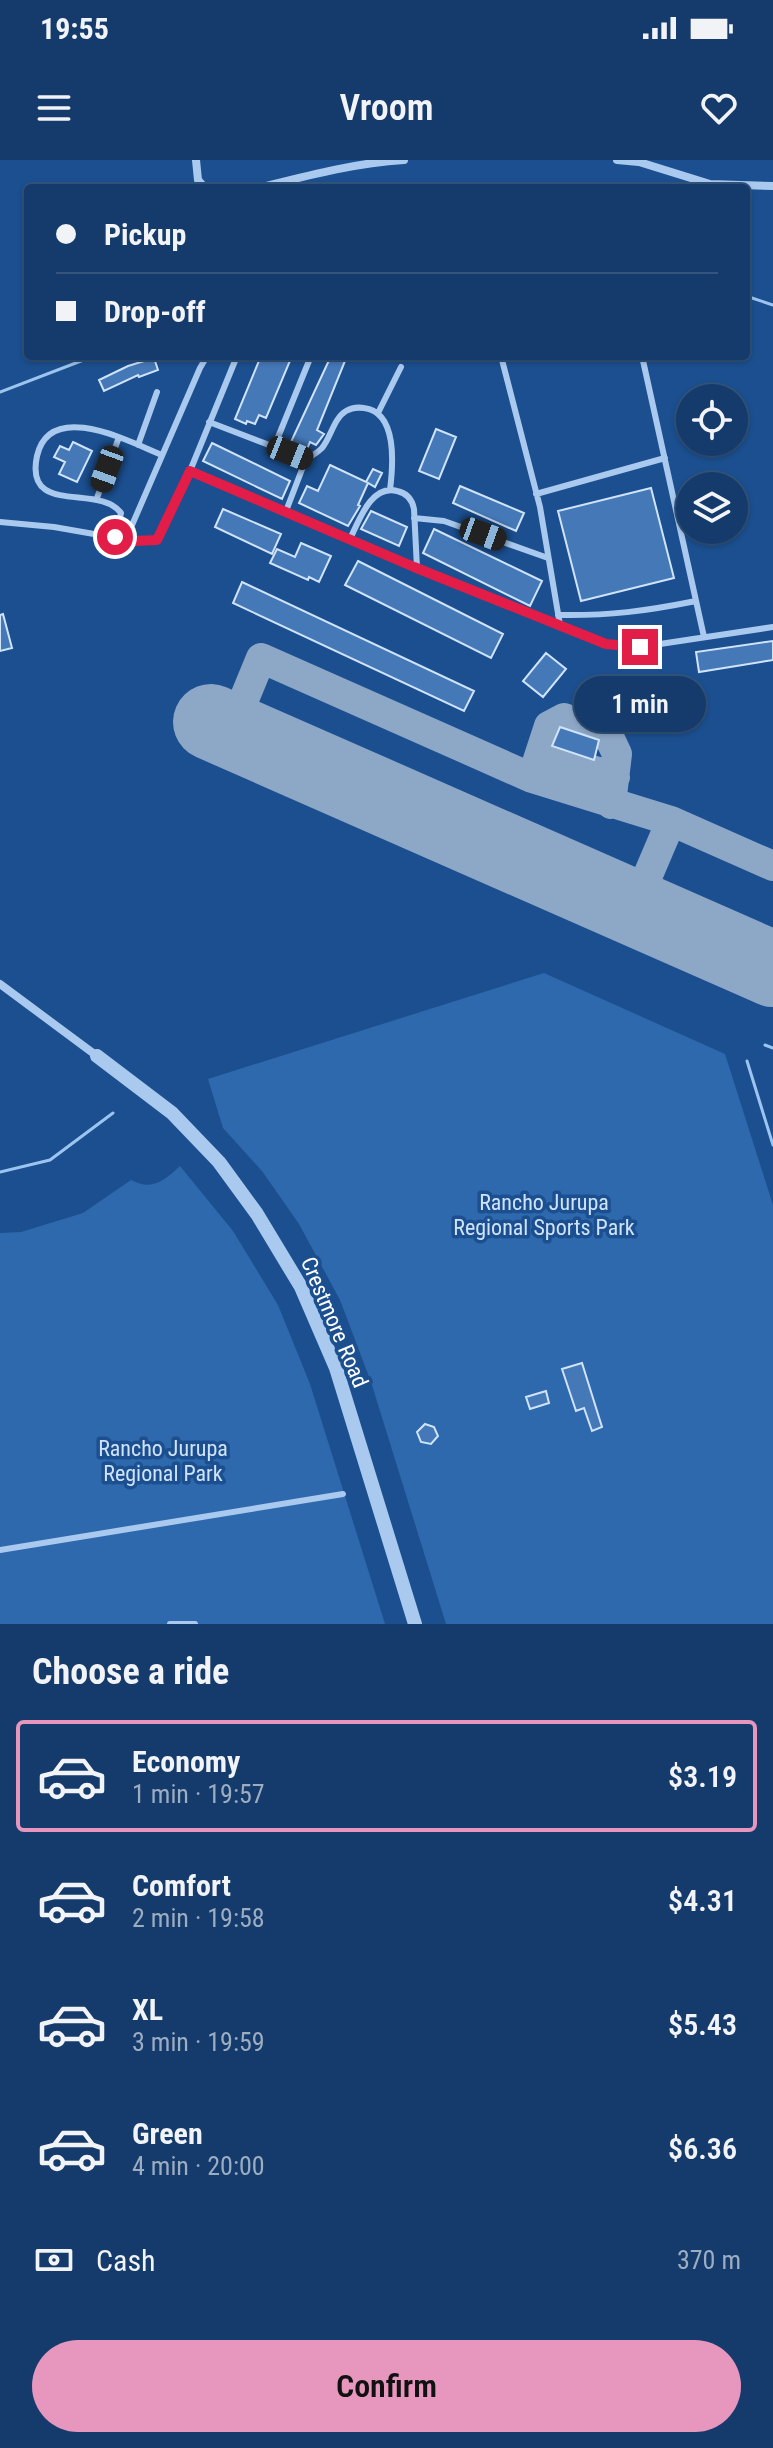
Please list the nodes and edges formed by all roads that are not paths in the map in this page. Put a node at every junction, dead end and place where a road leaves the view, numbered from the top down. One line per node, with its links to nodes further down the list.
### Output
1 (196, 160): 6 (street)
2 (404, 160): 5 (street)
3 (617, 160): 4 (street)
4 (639, 161): 8 (street)
5 (333, 165): 7 (street)
6 (202, 184)
7 (271, 184)
8 (710, 184)
9 (750, 185): 10 (street)
10 (773, 186)
11 (205, 360): 23 (lane)
12 (235, 360): 19 (lane)
13 (309, 360): 22 (lane)
14 (502, 360): 28 (lane)
15 (643, 360): 24 (lane)
16 (401, 367): 18 (lane)
17 (157, 392): 21 (lane)
18 (378, 413): 25 (lane); 27 (lane)
19 (209, 422): 22 (lane); 26 (lane)
20 (119, 437): 21 (lane); 29 (lane); 29 (lane)
21 (138, 445): 23 (lane)
22 (274, 447): 25 (lane)
23 (162, 455): 34 (lane)
24 (665, 458): 28 (lane); 38 (lane)
25 (306, 459): 30 (lane)
26 (190, 471): 30 (lane); 34 (lane)
27 (390, 490): 31 (lane); 35 (lane)
28 (536, 494): 36 (lane)
29 (97, 498): 33 (lane)
30 (286, 511): 35 (lane)
31 (414, 518): 36 (lane); 37 (lane)
32 (0, 522): 33 (lane)
33 (115, 537): 34 (lane)
34 (126, 539)
35 (350, 539): 37 (lane)
36 (548, 558): 39 (lane)
37 (417, 568): 40 (lane)
38 (696, 601): 39 (lane); 42 (lane)
39 (558, 615): 40 (lane)
40 (560, 625): 42 (lane)
41 (773, 627): 42 (lane)
42 (704, 637)
43 (0, 984): 44 (street)
44 (97, 1056): 49 (street, Crestmore Road)
45 (343, 1494): 46 (lane)
46 (0, 1550)
47 (170, 1624): 48 (lane)
48 (195, 1624)
49 (415, 1624)

